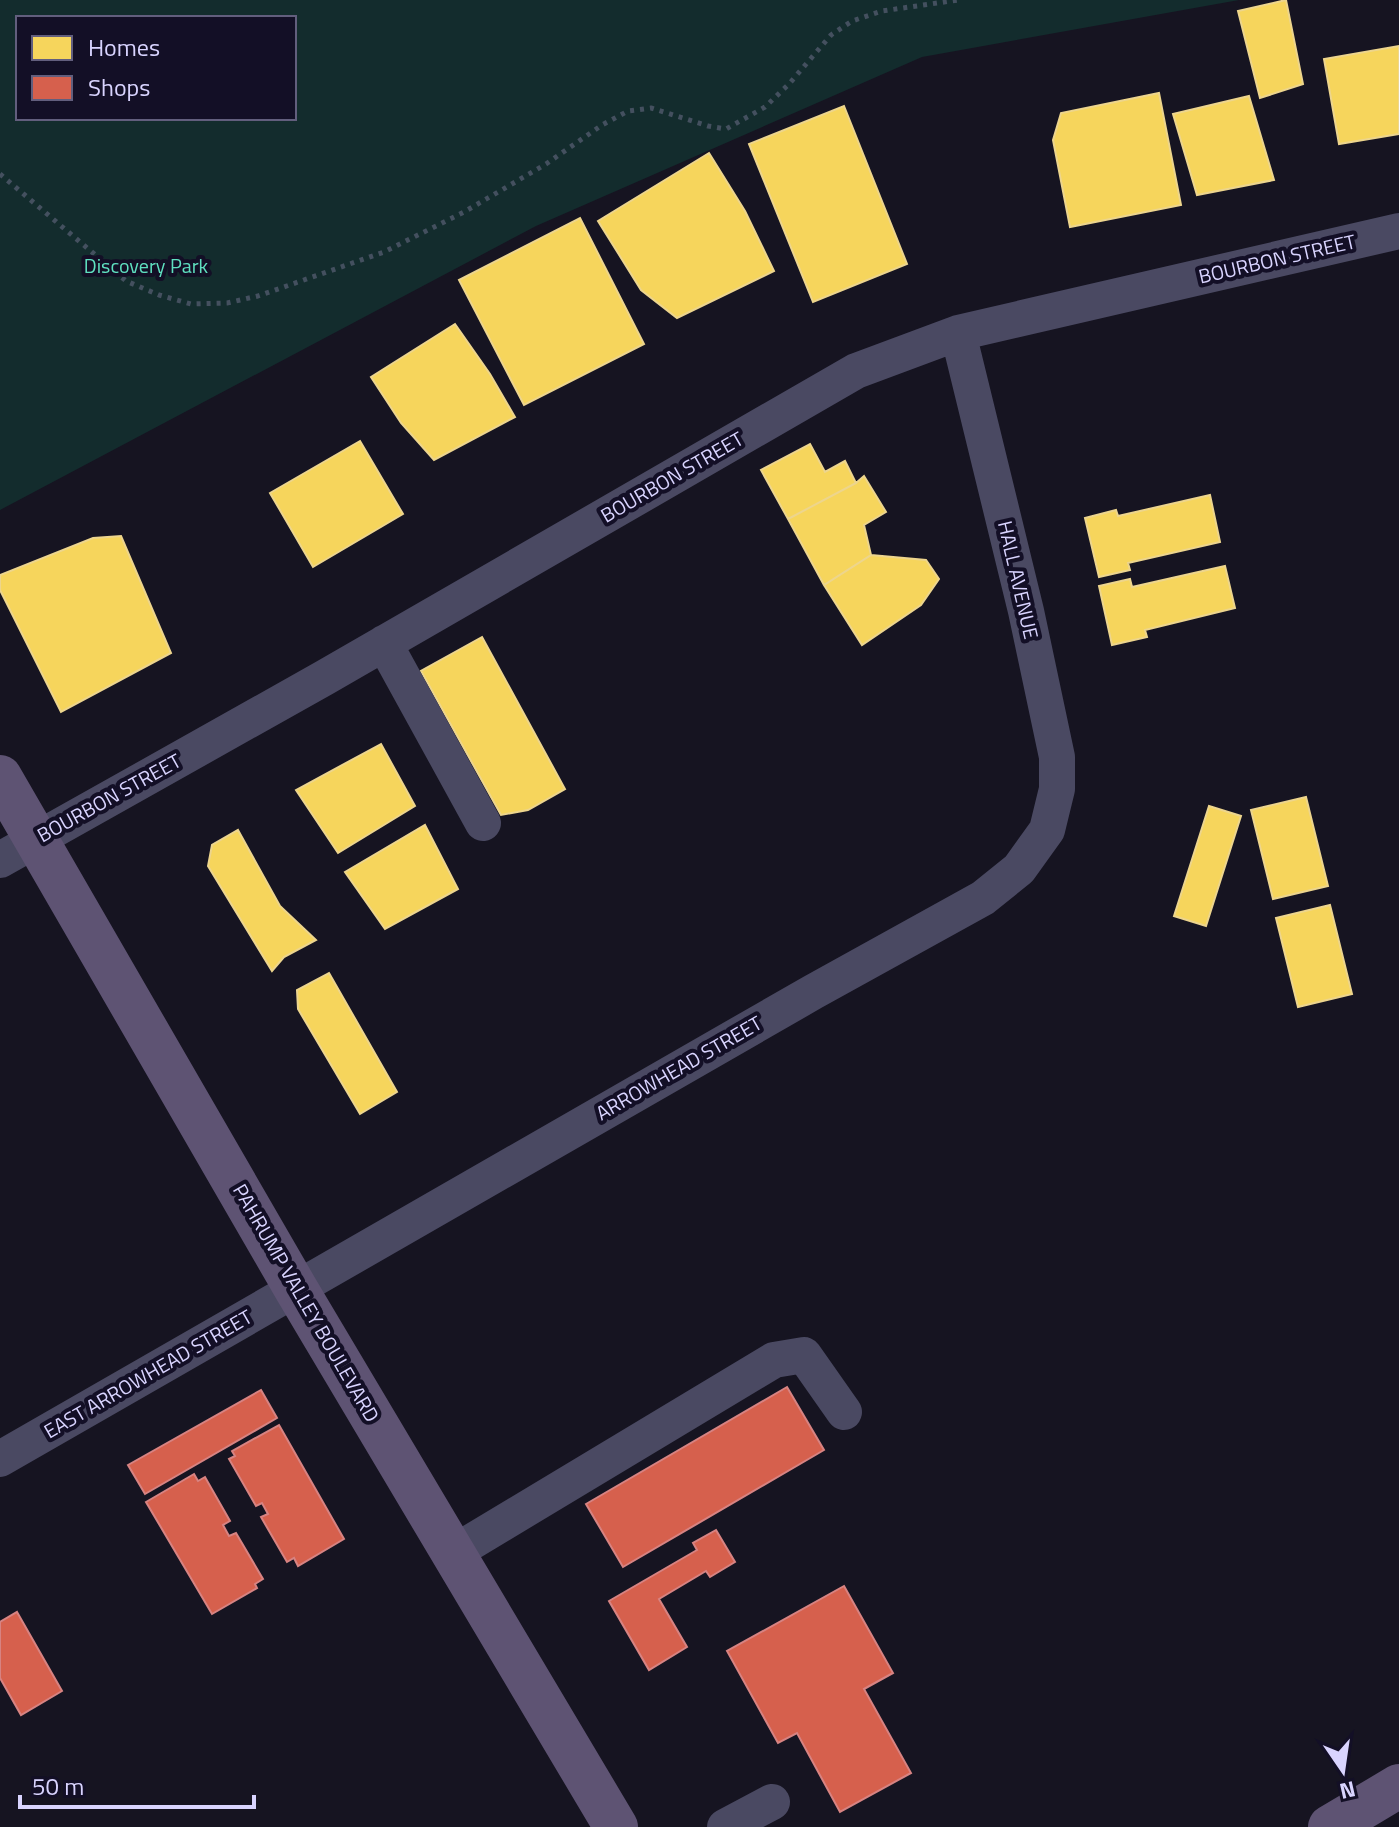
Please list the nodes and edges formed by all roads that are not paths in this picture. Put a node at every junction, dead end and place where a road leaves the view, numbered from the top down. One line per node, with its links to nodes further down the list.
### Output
1 (1399, 231): 2 (street, BOURBON STREET)
2 (958, 333): 3 (street, BOURBON STREET); 6 (street, HALL AVENUE)
3 (384, 643): 5 (street); 7 (street, BOURBON STREET)
4 (0, 777): 7 (main road, PAHRUMP VALLEY BOULEVARD)
5 (483, 823)
6 (1047, 830): 9 (street, ARROWHEAD STREET)
7 (37, 838): 8 (street, BOURBON STREET); 9 (main road, PAHRUMP VALLEY BOULEVARD)
8 (0, 860)
9 (296, 1289): 11 (street, EAST ARROWHEAD STREET); 12 (main road, PAHRUMP VALLEY BOULEVARD)
10 (844, 1412): 12 (street)
11 (0, 1459)
12 (453, 1553): 16 (main road, PAHRUMP VALLEY BOULEVARD)
13 (1399, 1786): 15 (main road)
14 (772, 1802): 17 (street)
15 (1346, 1823)
16 (616, 1827)
17 (725, 1827)

